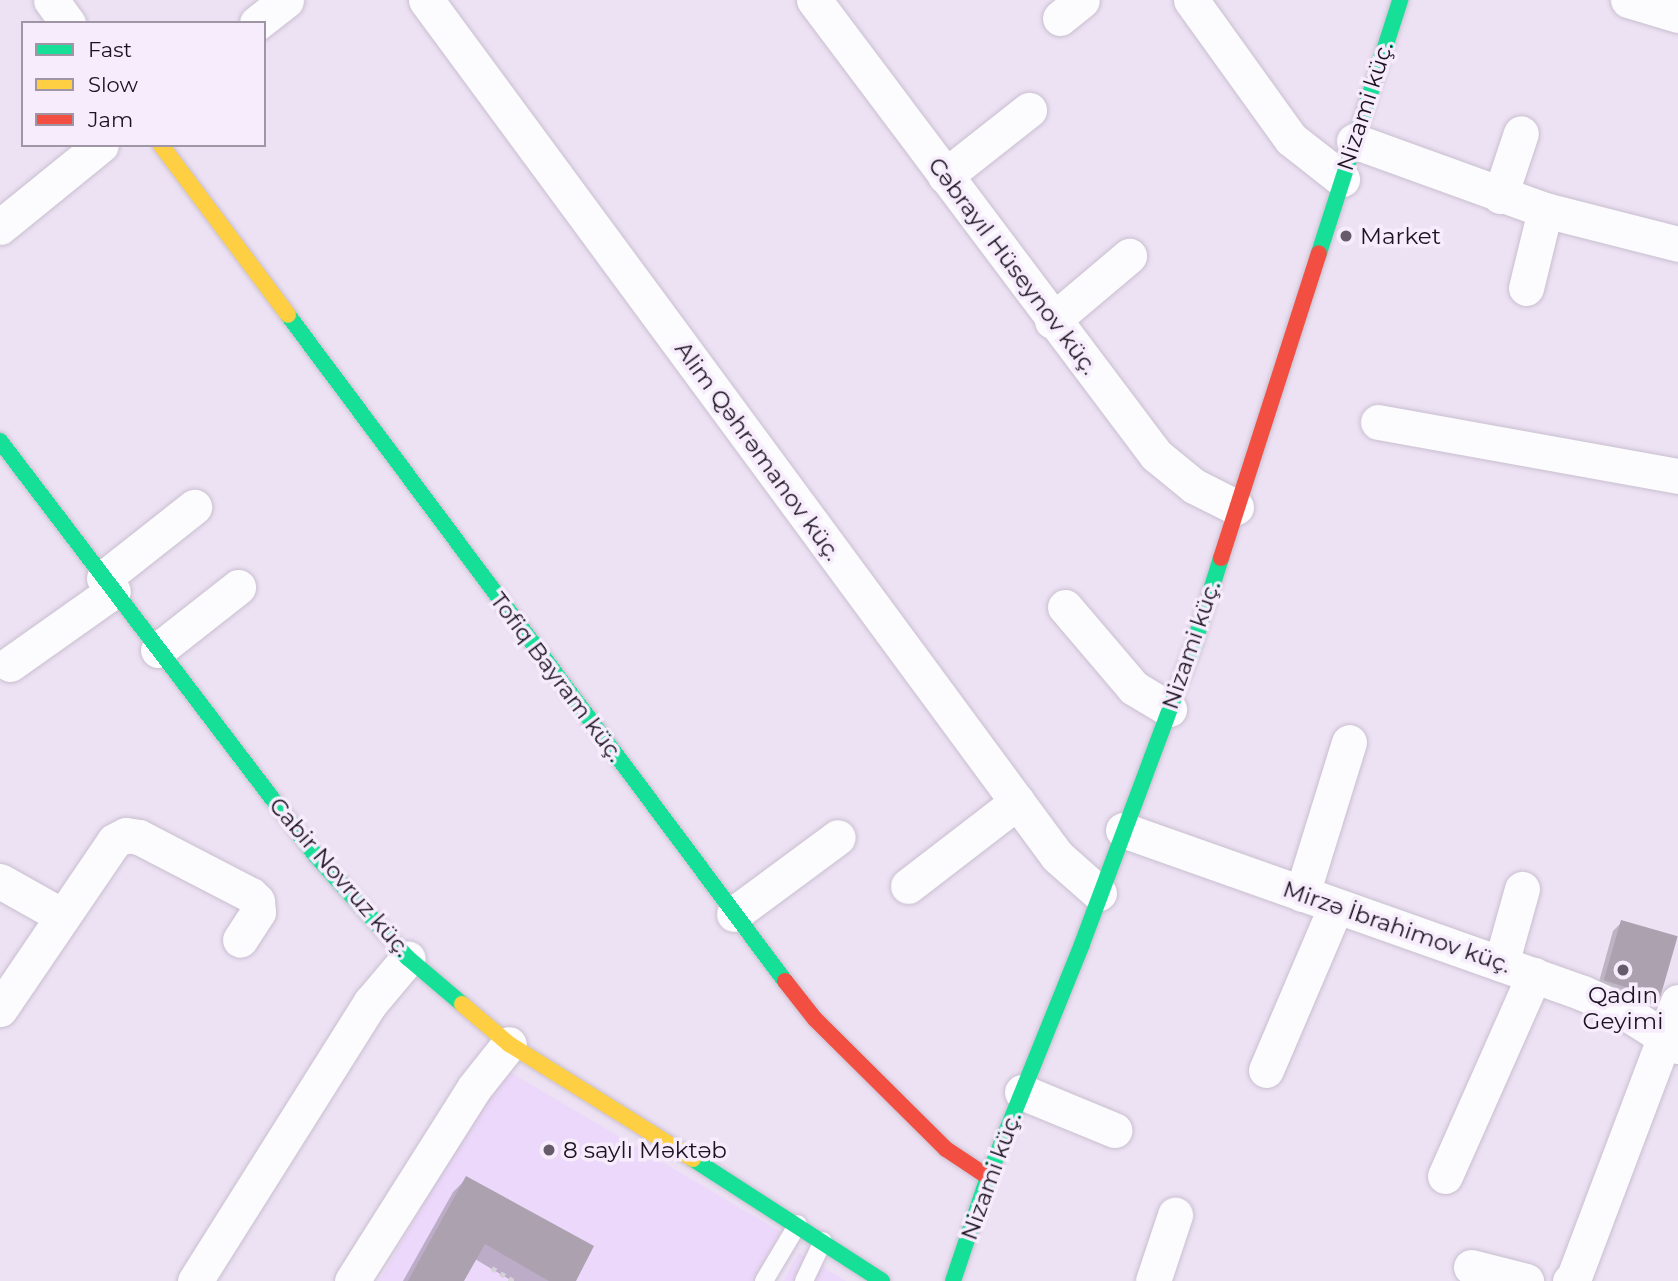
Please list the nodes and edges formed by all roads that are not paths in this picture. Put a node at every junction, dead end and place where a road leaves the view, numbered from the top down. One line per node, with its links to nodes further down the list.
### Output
1 (51, 0): 9 (street)
2 (286, 0): 10 (street)
3 (426, 0): 37 (street, Alim Qəhrəmanov küç.)
4 (814, 0): 16 (street, Cəbrayıl Hüseynov küç.)
5 (1191, 0): 17 (street)
6 (1401, 0): 13 (street, Nizami küç.)
7 (1628, 0): 8 (street)
8 (1678, 15)
9 (67, 21)
10 (260, 21)
11 (1029, 110): 16 (street)
12 (1521, 133): 18 (street)
13 (1354, 141): 17 (street, Nizami küç.); 18 (street)
14 (99, 147): 20 (street)
15 (162, 147): 46 (street, Tofiq Bayram küç.)
16 (944, 176): 24 (street, Cəbrayıl Hüseynov küç.)
17 (1342, 179): 29 (street, Nizami küç.)
18 (1500, 196): 19 (street)
19 (1545, 210): 21 (street); 23 (street)
20 (0, 227)
21 (1678, 244)
22 (1129, 256): 24 (street)
23 (1525, 288)
24 (1052, 321): 29 (street, Cəbrayıl Hüseynov küç.)
25 (1378, 422): 27 (street)
26 (2, 448): 30 (street, Cabir Novruz küç.)
27 (1678, 476)
28 (194, 507): 30 (street)
29 (1236, 507): 35 (street, Nizami küç.)
30 (108, 585): 33 (street, Cabir Novruz küç.); 34 (street)
31 (238, 587): 33 (street)
32 (1065, 607): 35 (street)
33 (158, 650): 49 (street, Cabir Novruz küç.)
34 (10, 664)
35 (1169, 709): 38 (street, Nizami küç.)
36 (1349, 742): 44 (street)
37 (1017, 802): 41 (street); 43 (street, Alim Qəhrəmanov küç.)
38 (1124, 830): 43 (street, Nizami küç.); 44 (street, Mirzə İbrahimov küç.)
39 (838, 836): 46 (street)
40 (0, 881): 47 (street)
41 (908, 886)
42 (1522, 889): 50 (street)
43 (1099, 893): 57 (street, Nizami küç.)
44 (1302, 894): 45 (street, Mirzə İbrahimov küç.)
45 (1336, 906): 50 (street, Mirzə İbrahimov küç.); 56 (street)
46 (734, 914): 60 (street, Tofiq Bayram küç.)
47 (62, 916): 48 (street); 53 (street)
48 (240, 940)
49 (408, 958): 55 (street, Cabir Novruz küç.); 65 (street)
50 (1501, 964): 51 (street, Mirzə İbrahimov küç.)
51 (1534, 975): 54 (street, Mirzə İbrahimov küç.); 59 (street)
52 (1678, 1002): 54 (street)
53 (0, 1009)
54 (1671, 1040): 73 (street)
55 (509, 1044): 62 (street, Cabir Novruz küç.); 66 (street)
56 (1266, 1070)
57 (1022, 1091): 58 (street); 60 (street, Nizami küç.)
58 (1114, 1130)
59 (1445, 1176)
60 (988, 1177): 70 (street, Nizami küç.)
61 (1175, 1215): 71 (street)
62 (798, 1224): 63 (street, Cabir Novruz küç.); 67 (lane)
63 (823, 1241): 68 (lane); 69 (street, Cabir Novruz küç.)
64 (1471, 1267): 72 (street)
65 (195, 1281)
66 (352, 1281)
67 (764, 1281)
68 (804, 1281)
69 (882, 1281)
70 (953, 1281)
71 (1153, 1281)
72 (1526, 1281)
73 (1570, 1281)

